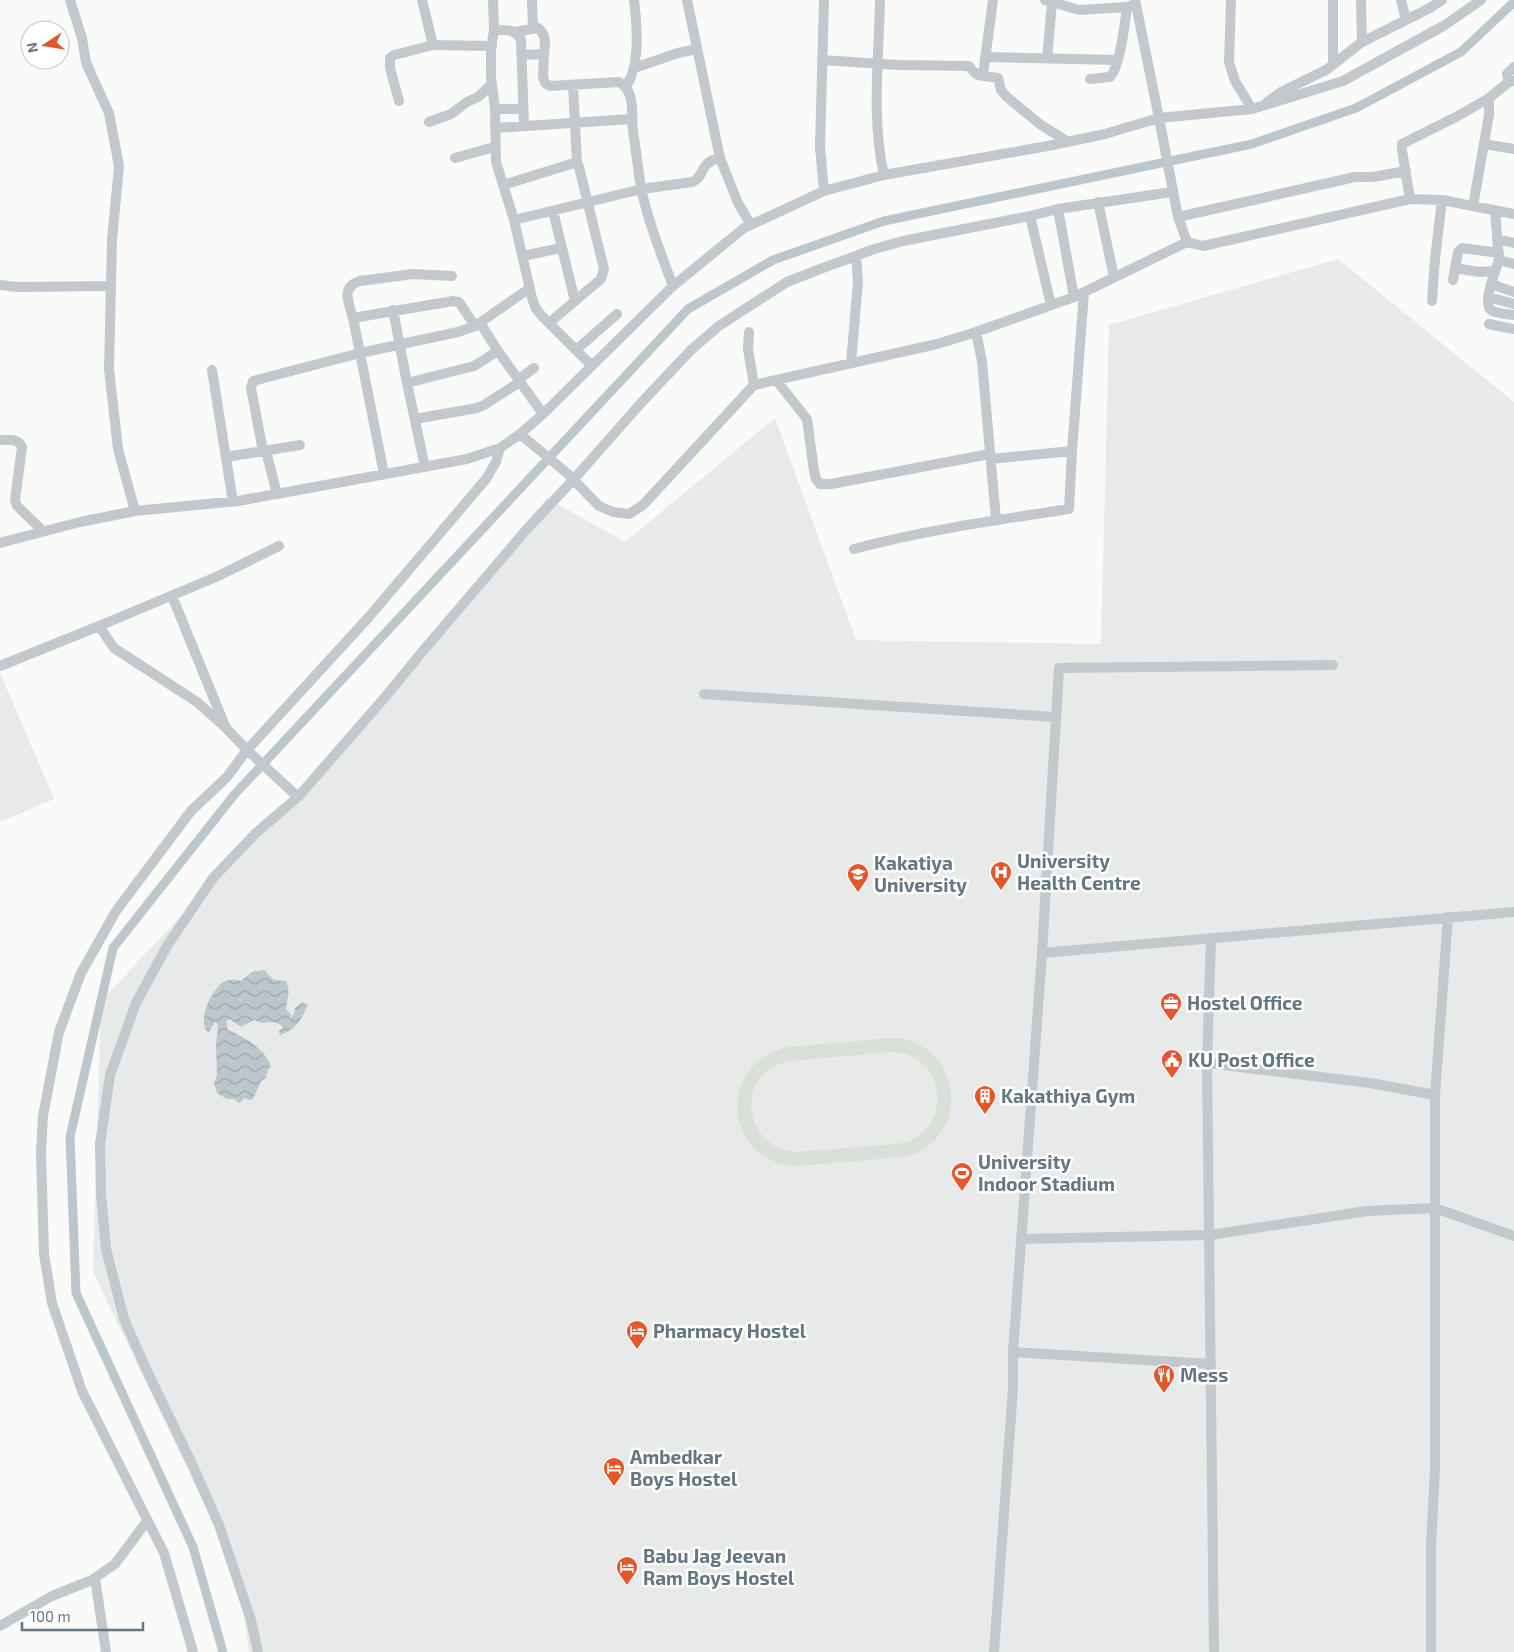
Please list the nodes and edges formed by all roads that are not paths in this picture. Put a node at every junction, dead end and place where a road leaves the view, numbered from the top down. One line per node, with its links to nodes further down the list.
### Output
1 (70, 0): 95 (street)
2 (422, 0): 23 (street)
3 (493, 0): 20 (street)
4 (532, 0): 19 (street)
5 (634, 0): 35 (street)
6 (687, 0): 25 (street)
7 (824, 0): 30 (street)
8 (880, 0): 32 (street)
9 (993, 0): 28 (street)
10 (1231, 0): 47 (street)
11 (1333, 0): 33 (street)
12 (1361, 0): 22 (street)
13 (1401, 0): 18 (street)
14 (1480, 0): 44 (street)
15 (1049, 1): 17 (street); 29 (street)
16 (1436, 2): 18 (street)
17 (1132, 4): 31 (street); 48 (street)
18 (1406, 20): 22 (street)
19 (533, 29): 21 (street); 26 (street)
20 (494, 30): 21 (street); 24 (street)
21 (515, 32): 27 (street)
22 (1362, 42): 33 (street)
23 (432, 45): 24 (street); 43 (street)
24 (492, 46): 39 (street)
25 (697, 49): 35 (street); 59 (street)
26 (544, 54): 27 (street); 40 (street)
27 (521, 55): 46 (street)
28 (985, 58): 29 (street); 36 (street)
29 (1047, 58): 31 (street)
30 (822, 60): 32 (street); 66 (street)
31 (1118, 60): 37 (street)
32 (877, 63): 36 (street); 62 (street)
33 (1333, 64): 44 (street)
34 (1514, 67): 38 (street)
35 (634, 68): 41 (street)
36 (983, 75): 54 (street)
37 (1090, 79)
38 (1511, 81): 42 (street)
39 (492, 84): 45 (street); 50 (street)
40 (573, 85): 41 (street); 51 (street)
41 (626, 86): 49 (street)
42 (1489, 98): 55 (street); 61 (street)
43 (399, 101)
44 (1264, 106): 47 (street)
45 (495, 109): 46 (street); 53 (street)
46 (523, 109): 52 (street)
47 (1252, 109): 48 (street)
48 (1159, 118): 54 (street); 64 (street)
49 (631, 119): 51 (street); 65 (street)
50 (429, 122)
51 (574, 123): 52 (street); 60 (street)
52 (524, 126): 53 (street)
53 (495, 128): 56 (street)
54 (1068, 141): 62 (street)
55 (1484, 144): 57 (street); 71 (street)
56 (494, 147): 58 (street); 63 (street)
57 (1514, 149)
58 (455, 158)
59 (720, 158): 65 (street); 79 (street)
60 (577, 163): 63 (street); 69 (street)
61 (1406, 171): 67 (street); 77 (street)
62 (884, 175): 66 (street)
63 (503, 185): 78 (street)
64 (1172, 188): 70 (street); 77 (street)
65 (642, 189): 69 (street); 96 (street)
66 (824, 191): 79 (street)
67 (1410, 199): 68 (street); 81 (street)
68 (1442, 200): 71 (street); 103 (street)
69 (586, 202): 74 (street); 102 (street)
70 (1098, 202): 72 (street); 91 (street)
71 (1473, 206): 73 (street)
72 (1058, 209): 76 (street); 100 (street)
73 (1495, 210): 75 (street); 80 (street)
74 (553, 211): 78 (street); 83 (street)
75 (1514, 214)
76 (1030, 216): 85 (street); 105 (street)
77 (1178, 217): 81 (street)
78 (514, 220): 84 (street)
79 (751, 225): 96 (street)
80 (1497, 238): 82 (street); 86 (street)
81 (1187, 242): 91 (street)
82 (1514, 244)
83 (561, 248): 84 (street); 102 (street)
84 (523, 256): 97 (street)
85 (856, 256): 120 (street); 140 (street)
86 (1499, 257): 87 (street); 88 (street); 89 (street)
87 (1514, 264)
88 (1455, 268): 89 (street); 92 (street)
89 (1495, 271): 93 (street)
90 (452, 276): 109 (street)
91 (1114, 277): 98 (street)
92 (1452, 280)
93 (1491, 284): 99 (street); 101 (street)
94 (0, 285): 95 (street)
95 (110, 286): 143 (street)
96 (673, 286): 121 (street)
97 (530, 288): 110 (street); 112 (street)
98 (1084, 292): 100 (street); 135 (street)
99 (1514, 292)
100 (1074, 297): 105 (street)
101 (1488, 298): 104 (street); 108 (street)
102 (575, 301): 110 (street)
103 (1432, 301)
104 (1514, 304)
105 (1051, 305): 115 (street)
106 (393, 310): 109 (street); 112 (street); 116 (street)
107 (617, 314): 117 (street)
108 (1514, 315)
109 (353, 318): 119 (street)
110 (549, 322): 117 (street)
111 (1489, 324): 113 (street)
112 (478, 325): 116 (street); 118 (street)
113 (1514, 329)
114 (749, 332): 127 (street)
115 (976, 332): 120 (street); 136 (street)
116 (400, 343): 119 (street); 126 (street)
117 (576, 350): 121 (street)
118 (498, 351): 125 (street); 126 (street)
119 (360, 353): 134 (street); 139 (street)
120 (851, 363): 124 (street)
121 (591, 366): 128 (street)
122 (534, 368): 125 (street)
123 (212, 370): 137 (street)
124 (776, 380): 127 (street); 136 (street)
125 (519, 381): 128 (street); 129 (street)
126 (407, 383): 129 (street)
127 (754, 385): 140 (street)
128 (543, 414): 130 (street)
129 (415, 419): 138 (street)
130 (525, 438): 133 (street); 140 (street)
131 (0, 440): 145 (street)
132 (300, 445): 134 (street)
133 (500, 448): 138 (street); 156 (street)
134 (264, 451): 137 (street); 141 (street)
135 (1072, 451): 136 (street); 144 (street)
136 (990, 456): 144 (street)
137 (226, 457): 142 (street)
138 (426, 467): 139 (street)
139 (384, 474): 141 (street)
140 (571, 477): 157 (street)
141 (277, 494): 142 (street)
142 (233, 502): 143 (street)
143 (135, 512): 145 (street)
144 (996, 520): 148 (street)
145 (43, 531): 146 (street)
146 (0, 543)
147 (279, 546): 149 (street)
148 (854, 549)
149 (172, 596): 150 (street); 155 (street)
150 (99, 626): 152 (street); 155 (street)
151 (1333, 665): 154 (street)
152 (0, 666)
153 (704, 694): 154 (street)
154 (1056, 717): 161 (street)
155 (225, 727): 156 (street)
156 (250, 753): 157 (street); 170 (street)
157 (298, 796): 175 (street)
158 (1514, 912): 159 (street)
159 (1448, 917): 160 (street); 163 (street)
160 (1211, 938): 161 (street); 162 (street)
161 (1042, 953): 167 (street)
162 (1207, 1064): 163 (street); 165 (street)
163 (1435, 1095): 164 (street)
164 (1435, 1208): 165 (street); 166 (street); 178 (street)
165 (1210, 1235): 167 (street); 169 (street)
166 (1514, 1236)
167 (1021, 1239): 168 (street)
168 (1013, 1352): 169 (street); 176 (street)
169 (1211, 1364): 177 (street)
170 (147, 1521): 171 (street); 174 (street)
171 (95, 1578): 172 (street); 173 (street)
172 (0, 1626)
173 (106, 1652)
174 (193, 1652)
175 (258, 1652)
176 (994, 1652)
177 (1214, 1652)
178 (1431, 1652)

